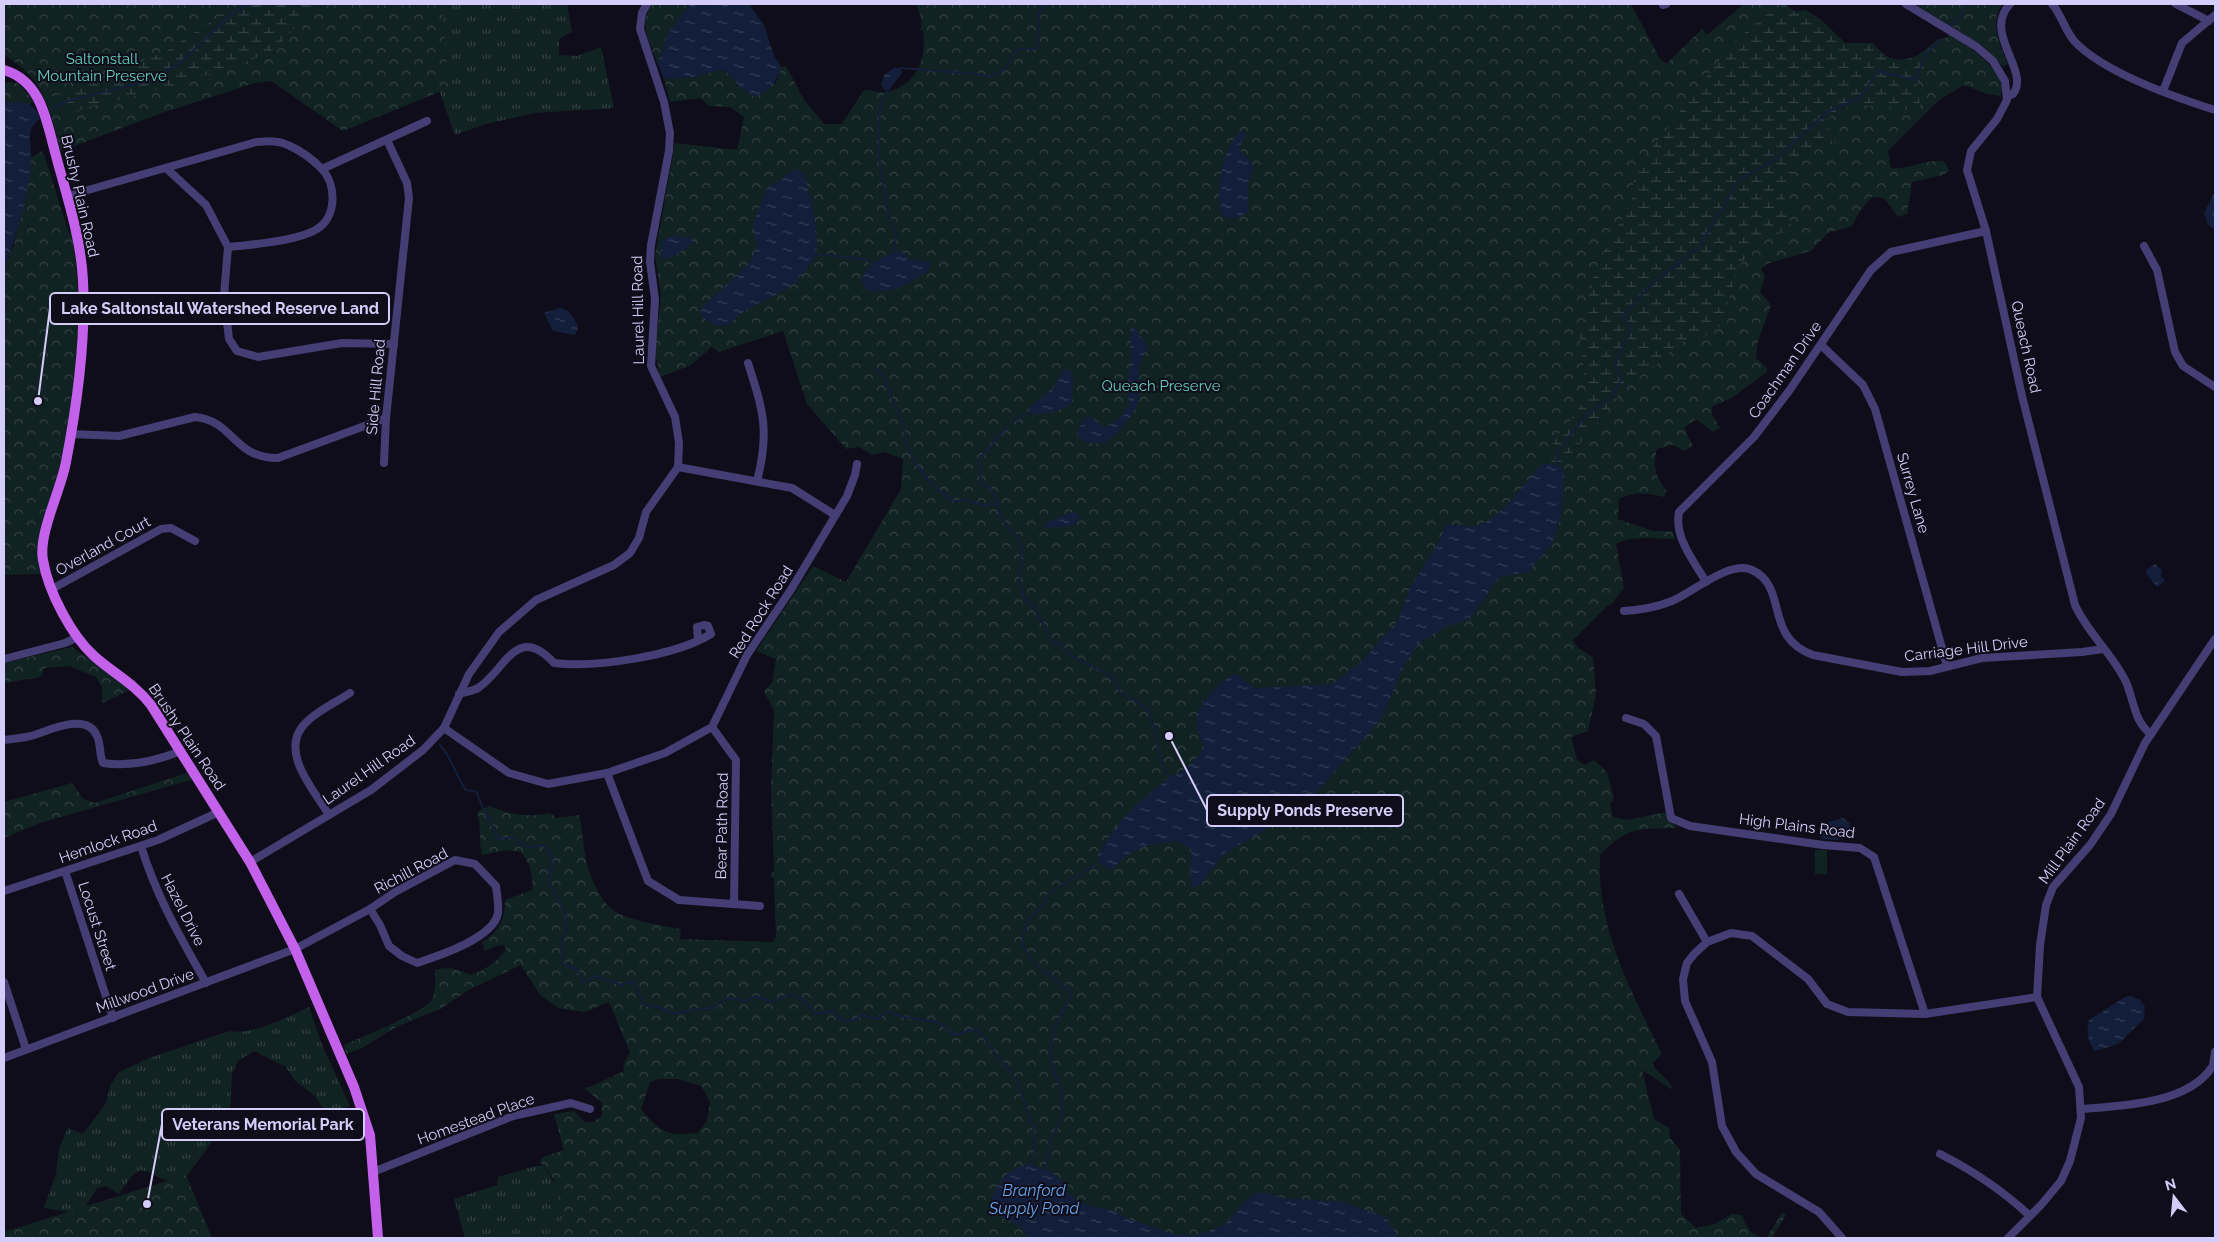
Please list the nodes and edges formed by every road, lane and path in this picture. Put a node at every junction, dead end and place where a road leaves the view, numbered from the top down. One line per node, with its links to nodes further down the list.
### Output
1 (647, 4): 28 (street, Laurel Hill Road)
2 (1906, 4): 10 (street)
3 (2010, 4): 10 (street, Queach Road)
4 (2052, 4): 9 (street)
5 (2176, 4): 7 (street)
6 (2215, 15): 7 (street)
7 (2209, 21): 9 (street)
8 (4, 70): 16 (main road, Brushy Plain Road)
9 (2163, 92): 11 (street)
10 (2008, 96): 17 (street, Queach Road)
11 (2215, 110)
12 (427, 121): 13 (street)
13 (387, 140): 15 (street); 20 (street, Side Hill Road)
14 (166, 168): 15 (street); 16 (street); 19 (street)
15 (322, 169): 19 (street)
16 (67, 196): 25 (main road, Brushy Plain Road)
17 (1986, 231): 21 (street, Coachman Drive); 38 (street, Queach Road)
18 (2144, 246): 23 (street)
19 (228, 247): 20 (street)
20 (394, 344): 24 (street, Side Hill Road)
21 (1821, 345): 32 (street, Coachman Drive); 40 (street, Surrey Lane)
22 (748, 363): 29 (street)
23 (2215, 386)
24 (386, 418): 25 (street); 26 (street, Side Hill Road)
25 (70, 434): 33 (main road, Brushy Plain Road)
26 (384, 463)
27 (857, 464): 30 (street, Red Rock Road)
28 (678, 467): 29 (street); 42 (street, Laurel Hill Road)
29 (757, 481): 30 (street)
30 (835, 515): 44 (street, Red Rock Road)
31 (195, 541): 33 (street, Overland Court)
32 (1706, 582): 34 (street, Carriage Hill Drive); 40 (street, Carriage Hill Drive)
33 (52, 589): 35 (main road, Brushy Plain Road)
34 (1624, 611)
35 (78, 637): 39 (street); 48 (main road, Brushy Plain Road)
36 (2215, 639): 46 (street, Mill Plain Road)
37 (698, 640): 42 (street)
38 (2103, 649): 40 (street, Carriage Hill Drive); 46 (street, Queach Road)
39 (4, 659)
40 (1947, 666)
41 (350, 693): 51 (street)
42 (459, 694): 45 (street, Laurel Hill Road)
43 (1626, 718): 65 (street, High Plains Road)
44 (712, 727): 49 (street); 57 (street, Bear Path Road)
45 (444, 728): 49 (street); 51 (street, Laurel Hill Road)
46 (2151, 734): 64 (street, Mill Plain Road)
47 (4, 740): 48 (street)
48 (181, 751): 50 (main road, Brushy Plain Road)
49 (607, 773): 57 (street)
50 (219, 812): 52 (street, Hemlock Road); 53 (main road, Brushy Plain Road)
51 (329, 815): 53 (street, Laurel Hill Road)
52 (141, 846): 54 (street, Hemlock Road); 63 (street, Hazel Drive)
53 (250, 862): 61 (main road, Brushy Plain Road)
54 (65, 871): 55 (street, Hemlock Road); 66 (street, Locust Street)
55 (4, 892)
56 (1679, 894): 60 (street)
57 (734, 903): 58 (street)
58 (760, 906)
59 (370, 909): 59 (street, Richill Road); 61 (street, Richill Road)
60 (1707, 942): 65 (street); 76 (street)
61 (294, 949): 63 (street, Millwood Drive); 73 (main road, Brushy Plain Road)
62 (4, 982): 67 (street)
63 (206, 983): 66 (street, Millwood Drive)
64 (2037, 997): 65 (street); 71 (street, Mill Plain Road)
65 (1925, 1014)
66 (113, 1018): 67 (street, Millwood Drive)
67 (26, 1049): 69 (street, Millwood Drive)
68 (2215, 1052): 71 (street)
69 (4, 1058)
70 (590, 1109): 73 (street, Homestead Place)
71 (2082, 1109): 74 (street, Mill Plain Road)
72 (1940, 1154): 74 (street)
73 (373, 1172): 75 (main road, Brushy Plain Road)
74 (2030, 1216): 77 (street, Mill Plain Road)
75 (378, 1238)
76 (1842, 1238)
77 (2008, 1238)

